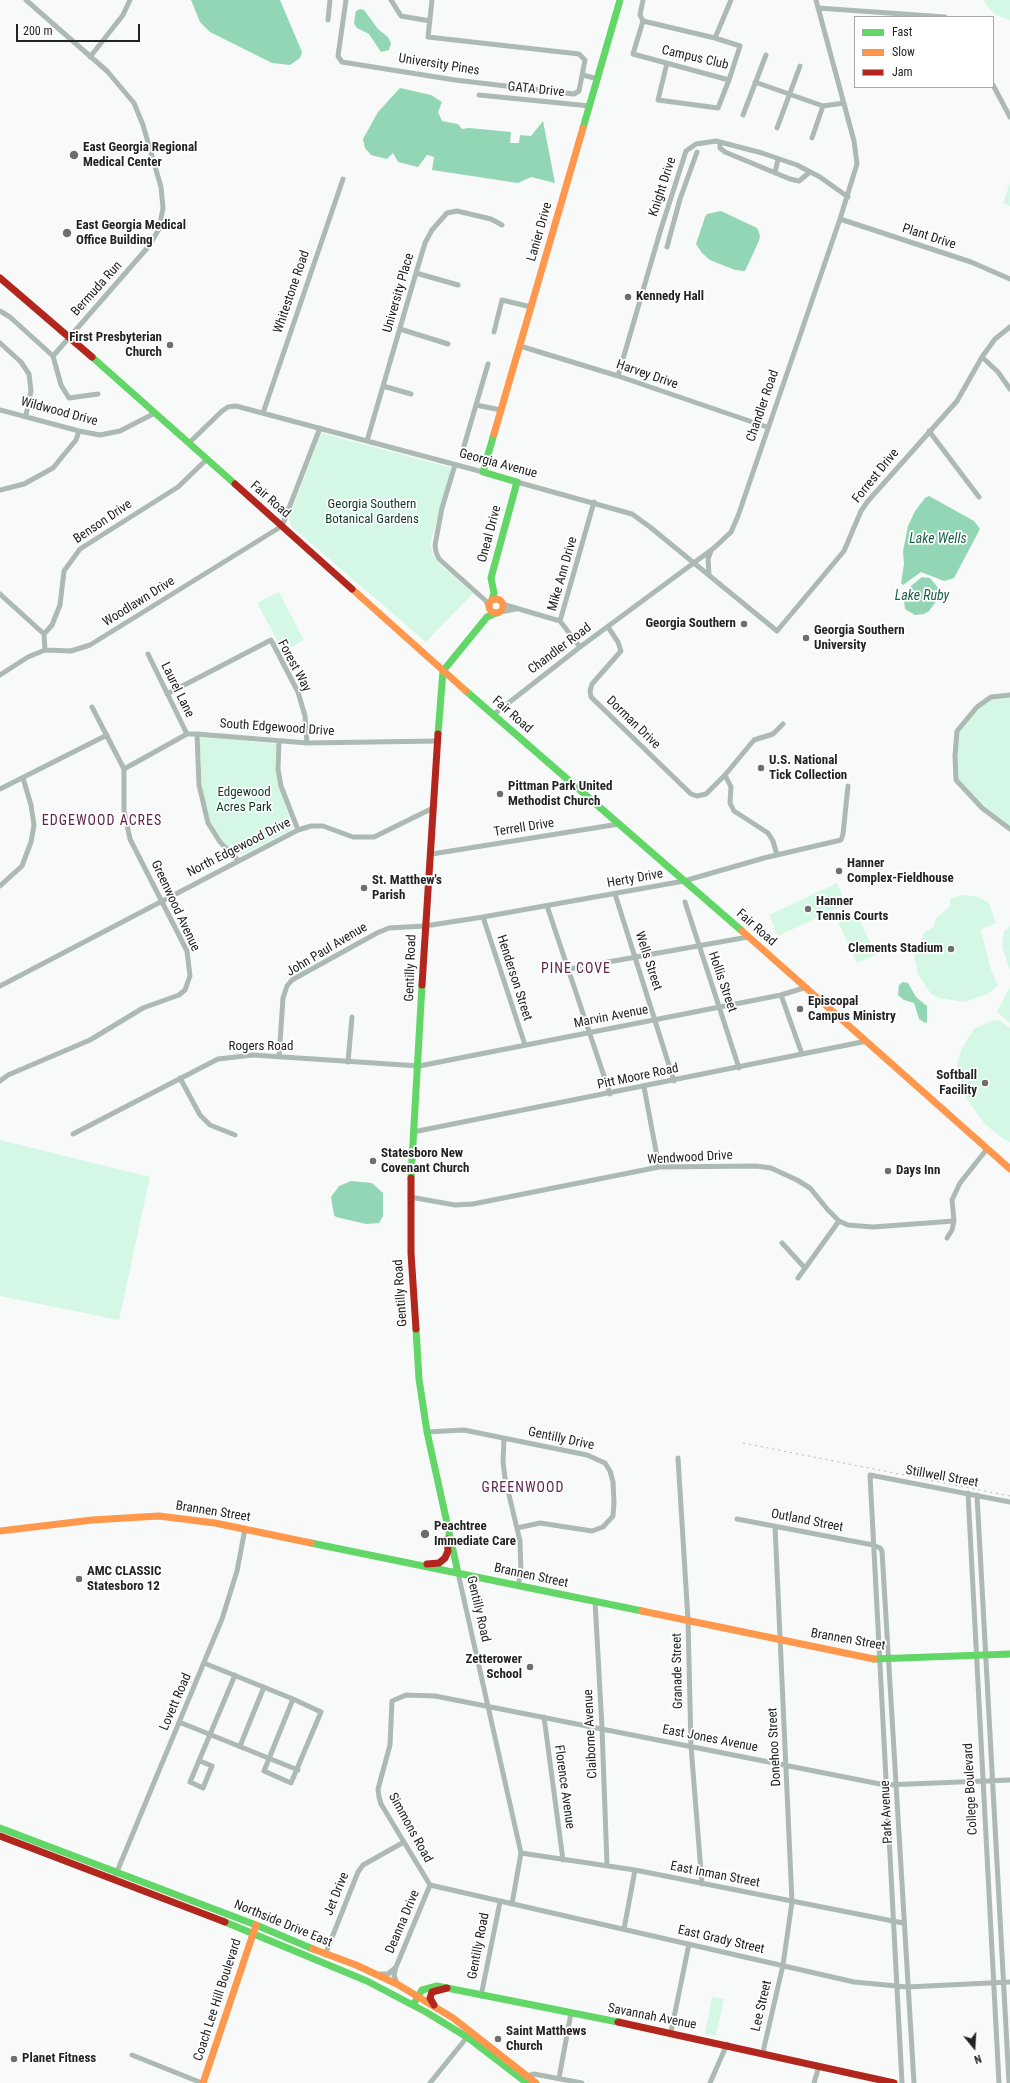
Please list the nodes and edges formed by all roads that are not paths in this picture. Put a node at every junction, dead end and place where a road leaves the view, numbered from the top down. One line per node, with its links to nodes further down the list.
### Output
1 (26, 0): 18 (street, Bermuda Run)
2 (130, 0): 18 (street)
3 (330, 0): 13 (street)
4 (346, 0): 21 (street, University Pines)
5 (391, 0): 14 (street)
6 (432, 0): 14 (street, University Pines)
7 (620, 0): 22 (street, Lanier Drive)
8 (643, 0): 15 (street, Campus Club)
9 (731, 0): 16 (street, Campus Club)
10 (816, 0): 11 (street, Chandler Road)
11 (818, 8): 12 (street); 28 (street, Chandler Road)
12 (931, 16)
13 (328, 20)
14 (430, 21): 21 (street, University Pines)
15 (643, 22): 16 (street); 19 (street, Campus Club)
16 (715, 38): 23 (street, Campus Club)
17 (766, 55): 24 (street)
18 (90, 57): 58 (street, Bermuda Run)
19 (667, 63): 23 (street, Campus Club); 23 (street)
20 (800, 66): 26 (street)
21 (583, 75): 22 (street)
22 (598, 79): 29 (street, Lanier Drive)
23 (729, 80)
24 (755, 82): 26 (street); 31 (street)
25 (994, 87): 32 (street)
26 (790, 94): 30 (street); 33 (street)
27 (480, 95): 29 (street, GATA Drive)
28 (844, 103): 30 (street); 42 (street, Chandler Road)
29 (590, 106): 53 (street, Lanier Drive)
30 (823, 106): 34 (street)
31 (743, 115)
32 (1010, 117)
33 (777, 128)
34 (812, 138)
35 (720, 142): 37 (street, Knight Drive); 39 (street); 41 (street, Knight Drive)
36 (697, 152): 43 (street)
37 (778, 159): 38 (street, Knight Drive); 39 (street)
38 (810, 172): 39 (street); 42 (street, Knight Drive)
39 (775, 173)
40 (343, 179): 74 (street, Whitestone Road)
41 (670, 196): 43 (street); 46 (street, Knight Drive)
42 (848, 197): 44 (street, Chandler Road)
43 (680, 199): 47 (street)
44 (840, 219): 51 (street, Plant Drive); 76 (street, Chandler Road)
45 (502, 225): 49 (street, University Place)
46 (661, 228): 47 (street); 65 (street, Knight Drive)
47 (672, 230): 48 (street)
48 (667, 247)
49 (416, 273): 52 (street); 56 (street, University Place)
50 (0, 278): 58 (street, Fair Road)
51 (1010, 279)
52 (458, 285)
53 (531, 307): 57 (street); 61 (street, Lanier Drive)
54 (0, 311): 62 (street)
55 (1010, 327): 63 (street, Forrest Drive)
56 (400, 330): 60 (street); 66 (street, University Place)
57 (494, 332)
58 (68, 338): 62 (street, Bermuda Run); 73 (street, Fair Road)
59 (0, 343): 75 (street)
60 (448, 344)
61 (520, 346): 65 (street, Harvey Drive); 72 (street, Lanier Drive)
62 (53, 356): 68 (street)
63 (982, 357): 67 (street); 79 (street, Forrest Drive)
64 (488, 364): 70 (street)
65 (618, 376): 76 (street, Harvey Drive)
66 (383, 386): 69 (street); 80 (street, University Place)
67 (1010, 389)
68 (98, 394)
69 (411, 394)
70 (476, 404): 72 (street); 82 (street)
71 (0, 410): 75 (street, Wildwood Drive)
72 (501, 410): 85 (street, Lanier Drive)
73 (155, 413): 78 (street, Wildwood Drive); 81 (street, Fair Road)
74 (263, 413): 77 (street, Georgia Avenue); 81 (street, Georgia Avenue)
75 (26, 415): 78 (street, Wildwood Drive)
76 (767, 427): 91 (street, Chandler Road)
77 (320, 428): 80 (street, Georgia Avenue); 90 (street)
78 (80, 431): 87 (street)
79 (929, 431): 88 (street); 100 (street, Forrest Drive)
80 (367, 441): 84 (street, Georgia Avenue)
81 (189, 443): 83 (street, Fair Road)
82 (464, 446)
83 (206, 460): 90 (street, Fair Road); 101 (street, Benson Drive)
84 (455, 465): 85 (street, Georgia Avenue); 96 (street)
85 (483, 472): 86 (street, Georgia Avenue)
86 (517, 482): 89 (street, Georgia Avenue); 96 (street, Oneal Drive)
87 (0, 490)
88 (979, 497)
89 (594, 502): 92 (street, Georgia Avenue); 98 (street, Mike Ann Drive)
90 (282, 526): 103 (street, Woodlawn Drive); 105 (street, Fair Road)
91 (712, 549): 92 (street, Chandler Road); 93 (street)
92 (693, 562): 93 (street, Georgia Avenue); 99 (street, Chandler Road)
93 (709, 575): 100 (street, Georgia Avenue)
94 (0, 594): 101 (street)
95 (501, 602): 96 (street); 96 (street); 97 (street)
96 (492, 606): 97 (street); 105 (street)
97 (517, 609): 98 (street)
98 (560, 621): 102 (street, Mike Ann Drive)
99 (608, 627): 102 (street, Chandler Road); 119 (street, Dorman Drive)
100 (777, 631)
101 (44, 634): 103 (street)
102 (580, 647): 110 (street, Chandler Road)
103 (44, 650): 106 (street, Woodlawn Drive)
104 (148, 654): 107 (street, Laurel Lane)
105 (443, 671): 110 (street, Fair Road); 116 (street, Gentilly Road)
106 (0, 675)
107 (167, 694): 113 (street, Laurel Lane); 117 (street, Forest Way)
108 (1010, 695): 125 (street)
109 (92, 706): 112 (street, Greenwood Avenue)
110 (493, 715): 124 (street, Fair Road)
111 (783, 724): 119 (street, Dorman Drive)
112 (107, 734): 118 (street, Greenwood Avenue); 120 (street)
113 (187, 734): 114 (street, South Edgewood Drive); 118 (street, South Edgewood Drive)
114 (197, 734): 115 (street, South Edgewood Drive); 129 (street)
115 (279, 740): 117 (street, South Edgewood Drive); 126 (street)
116 (437, 741): 117 (street, South Edgewood Drive); 123 (street, Gentilly Road)
117 (307, 743)
118 (124, 769): 133 (street, Greenwood Avenue)
119 (725, 775): 128 (street)
120 (23, 778): 122 (street); 131 (street)
121 (848, 786): 128 (street, Herty Drive)
122 (0, 789)
123 (433, 808): 126 (street, North Edgewood Drive); 127 (street, Gentilly Road)
124 (619, 824): 127 (street, Terrell Drive); 130 (street, Fair Road)
125 (1010, 829)
126 (298, 830): 129 (street, North Edgewood Drive)
127 (432, 854): 137 (street, Gentilly Road)
128 (777, 855): 130 (street, Herty Drive)
129 (238, 860): 133 (street, North Edgewood Drive)
130 (684, 881): 132 (street, Herty Drive); 138 (street, Fair Road)
131 (0, 886)
132 (615, 894): 135 (street, Herty Drive); 140 (street, Wells Street)
133 (162, 900): 142 (street, North Edgewood Drive); 158 (street, Greenwood Avenue)
134 (685, 902): 139 (street, Hollis Street)
135 (547, 906): 136 (street, Herty Drive); 141 (street)
136 (483, 917): 137 (street, Herty Drive); 150 (street, Henderson Street)
137 (424, 926): 152 (street, John Paul Avenue); 154 (street, Gentilly Road)
138 (748, 937): 139 (street); 143 (street, Fair Road)
139 (698, 946): 140 (street); 145 (street, Hollis Street)
140 (635, 958): 141 (street); 147 (street, Wells Street)
141 (569, 969): 148 (street)
142 (0, 986)
143 (807, 987): 144 (street, Marvin Avenue); 149 (street, Fair Road)
144 (781, 995): 145 (street, Marvin Avenue); 151 (street)
145 (719, 1007): 147 (street, Marvin Avenue); 155 (street, Hollis Street)
146 (352, 1017): 153 (street)
147 (655, 1020): 148 (street, Marvin Avenue); 157 (street, Wells Street)
148 (589, 1033): 150 (street, Marvin Avenue); 160 (street)
149 (867, 1041): 151 (street, Pitt Moore Road); 164 (street, Fair Road)
150 (525, 1045): 154 (street, Marvin Avenue)
151 (802, 1054): 155 (street, Pitt Moore Road)
152 (279, 1057): 153 (street, Rogers Road); 156 (street, Rogers Road)
153 (348, 1062): 154 (street, Rogers Road)
154 (419, 1066): 161 (street, Gentilly Road)
155 (739, 1068): 157 (street, Pitt Moore Road)
156 (180, 1078): 162 (street, Rogers Road); 163 (street)
157 (674, 1080): 159 (street, Pitt Moore Road)
158 (0, 1081)
159 (644, 1087): 160 (street, Pitt Moore Road); 165 (street)
160 (610, 1094): 161 (street, Pitt Moore Road)
161 (413, 1132): 167 (street, Gentilly Road)
162 (73, 1134)
163 (235, 1135)
164 (987, 1148): 166 (street, Fair Road); 169 (street)
165 (660, 1168): 167 (street, Wendwood Drive); 168 (street, Wendwood Drive)
166 (1010, 1169)
167 (410, 1197): 174 (street, Gentilly Road)
168 (839, 1221): 169 (street, Wendwood Drive); 172 (street)
169 (954, 1221): 170 (street)
170 (947, 1238)
171 (782, 1243): 172 (street)
172 (804, 1267): 173 (street)
173 (798, 1278)
174 (427, 1432): 175 (street, Gentilly Drive); 181 (street, Gentilly Road)
175 (504, 1439): 184 (street); 184 (street, Gentilly Drive)
176 (678, 1458): 192 (street, Granade Street)
177 (870, 1475): 178 (street, Stillwell Street); 187 (street, Park Avenue)
178 (968, 1493): 179 (street, Stillwell Street); 196 (street, College Boulevard)
179 (977, 1495): 180 (street, Stillwell Street); 195 (street, College Boulevard)
180 (1010, 1502)
181 (443, 1503): 188 (street); 189 (street, Gentilly Road)
182 (737, 1519): 183 (street, Outland Street)
183 (775, 1526): 187 (street, Outland Street); 193 (street, Donehoo Street)
184 (517, 1528): 190 (street)
185 (245, 1529): 186 (street, Brannen Street); 188 (street, Brannen Street); 199 (street, Lovett Road)
186 (0, 1531)
187 (873, 1545): 197 (street, Park Avenue); 198 (street, Park Avenue)
188 (415, 1564): 189 (street, Brannen Street)
189 (458, 1573): 190 (street, Brannen Street); 204 (street, Gentilly Road)
190 (518, 1585): 191 (street, Brannen Street)
191 (595, 1601): 192 (street, Brannen Street); 207 (street, Claiborne Avenue)
192 (688, 1620): 193 (street, Brannen Street); 210 (street, Granade Street)
193 (780, 1639): 198 (street, Brannen Street); 213 (street, Donehoo Street)
194 (1010, 1654): 195 (street, Brannen Street)
195 (985, 1655): 196 (street, Brannen Street); 217 (street, College Boulevard)
196 (976, 1656): 197 (street, Brannen Street); 216 (street, College Boulevard)
197 (889, 1659): 198 (street, Brannen Street); 219 (street, Park Avenue)
198 (879, 1660): 218 (street, Park Avenue)
199 (204, 1663): 200 (street); 206 (street, Lovett Road)
200 (235, 1675): 201 (street); 208 (street)
201 (264, 1687): 203 (street); 209 (street)
202 (406, 1695): 204 (street, East Jones Avenue); 222 (street, Simmons Road)
203 (293, 1699): 211 (street); 214 (street)
204 (489, 1707): 205 (street, East Jones Avenue); 223 (street, Gentilly Road)
205 (544, 1717): 207 (street, East Jones Avenue); 224 (street, Florence Avenue)
206 (179, 1722): 208 (street); 227 (street, Lovett Road)
207 (602, 1728): 210 (street, East Jones Avenue); 225 (street, Claiborne Avenue)
208 (211, 1734): 209 (street); 212 (street)
209 (240, 1746): 211 (street)
210 (691, 1746): 213 (street, East Jones Avenue); 229 (street, Granade Street)
211 (269, 1758): 214 (street); 214 (street)
212 (200, 1760): 212 (street)
213 (787, 1765): 218 (street, East Jones Avenue); 232 (street, Donehoo Street)
214 (298, 1770)
215 (1010, 1780): 217 (street, East Jones Avenue)
216 (982, 1781): 217 (street, East Jones Avenue); 219 (street, East Jones Avenue); 245 (street, College Boulevard)
217 (992, 1781): 244 (street, College Boulevard)
218 (886, 1785): 219 (street, East Jones Avenue); 234 (street, Park Avenue)
219 (897, 1786): 235 (street, Park Avenue)
220 (0, 1828): 227 (street, Northside Drive East)
221 (0, 1836): 228 (street, Northside Drive East)
222 (404, 1842): 230 (street, Simmons Road); 240 (street, Jet Drive)
223 (521, 1853): 224 (street, East Inman Street); 233 (street, Gentilly Road)
224 (563, 1860): 225 (street, East Inman Street)
225 (607, 1865): 226 (street, East Inman Street)
226 (635, 1870): 229 (street, East Inman Street); 237 (street)
227 (117, 1871): 228 (street, Lovett Road); 236 (street, Northside Drive East)
228 (114, 1879): 238 (street, Northside Drive East)
229 (702, 1884): 232 (street, East Inman Street)
230 (430, 1885): 231 (street, East Grady Street); 242 (street, Deanna Drive)
231 (500, 1902): 233 (street, East Grady Street); 251 (street, Gentilly Road)
232 (792, 1902): 234 (street, East Inman Street); 241 (street, Donehoo Street)
233 (512, 1904): 237 (street, East Grady Street)
234 (894, 1922): 235 (street, East Inman Street); 247 (street, Park Avenue)
235 (903, 1923): 248 (street, Park Avenue)
236 (256, 1925): 238 (street, Coach Lee Hill Boulevard); 240 (street, Northside Drive East)
237 (624, 1929): 239 (street, East Grady Street)
238 (252, 1934): 252 (street, Northside Drive East); 263 (street, Coach Lee Hill Boulevard)
239 (689, 1944): 241 (street, East Grady Street); 255 (street)
240 (325, 1954): 243 (street, Northside Drive East)
241 (783, 1965): 247 (street, East Grady Street); 258 (street, Lee Street)
242 (396, 1967): 243 (street, Deanna Drive); 246 (street, Deanna Drive)
243 (376, 1974): 246 (street, Northside Drive East)
244 (1007, 1982): 245 (street, East Grady Street); 273 (street, College Boulevard)
245 (993, 1983): 248 (street, East Grady Street); 272 (street, College Boulevard)
246 (397, 1984): 250 (street, Northside Drive East)
247 (897, 1986): 248 (street, East Grady Street); 270 (street, Park Avenue)
248 (907, 1987): 271 (street, Park Avenue)
249 (447, 1988): 250 (street, Savannah Avenue); 251 (street, Savannah Avenue); 253 (street)
250 (418, 1995): 252 (street); 253 (street, Northside Drive East)
251 (481, 1996): 254 (street, Savannah Avenue)
252 (412, 2005): 256 (street, Northside Drive East)
253 (434, 2005): 256 (street, Northside Drive East)
254 (571, 2013): 255 (street, Savannah Avenue); 261 (street)
255 (671, 2032): 257 (street, Savannah Avenue)
256 (469, 2035): 262 (street, Northside Drive East); 264 (street)
257 (727, 2044): 258 (street, Savannah Avenue); 267 (street)
258 (763, 2052): 260 (street, Savannah Avenue)
259 (132, 2055): 263 (street)
260 (819, 2066): 268 (street); 269 (street, Savannah Avenue)
261 (559, 2078): 262 (street); 266 (street)
262 (525, 2079): 265 (street, Northside Drive East)
263 (203, 2083)
264 (430, 2083)
265 (536, 2083)
266 (582, 2083)
267 (710, 2083)
268 (814, 2083)
269 (894, 2083)
270 (902, 2083)
271 (914, 2083)
272 (999, 2083)
273 (1009, 2083)

